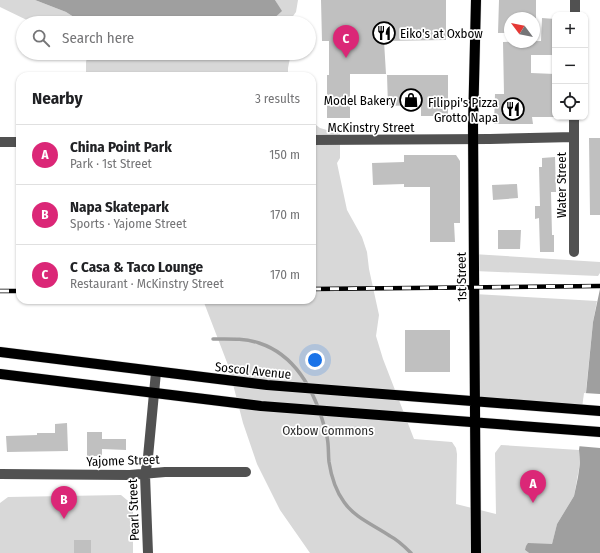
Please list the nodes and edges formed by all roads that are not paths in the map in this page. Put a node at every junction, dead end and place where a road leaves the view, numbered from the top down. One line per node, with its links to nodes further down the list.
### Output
1 (476, 0): 6 (main road, 1st Street)
2 (575, 0): 3 (street)
3 (575, 12)
4 (574, 120): 5 (street, Water Street)
5 (574, 137): 6 (street, McKinstry Street); 10 (street, Water Street)
6 (473, 139): 7 (street, McKinstry Street); 15 (main road, 1st Street)
7 (316, 140)
8 (0, 142): 9 (street)
9 (16, 142)
10 (574, 252)
11 (0, 352): 12 (main road, Soscol Avenue)
12 (156, 372): 14 (street, Pearl Street); 15 (main road, Soscol Avenue)
13 (0, 374): 14 (main road)
14 (154, 393): 17 (main road); 21 (street, Pearl Street)
15 (475, 401): 16 (main road, Soscol Avenue); 17 (main road, 1st Street)
16 (600, 411)
17 (475, 423): 18 (main road); 23 (main road, 1st Street)
18 (600, 432)
19 (246, 472): 21 (street, Yajome Street)
20 (0, 474): 21 (street, Yajome Street)
21 (145, 475): 22 (street, Pearl Street)
22 (148, 553)
23 (476, 553)

